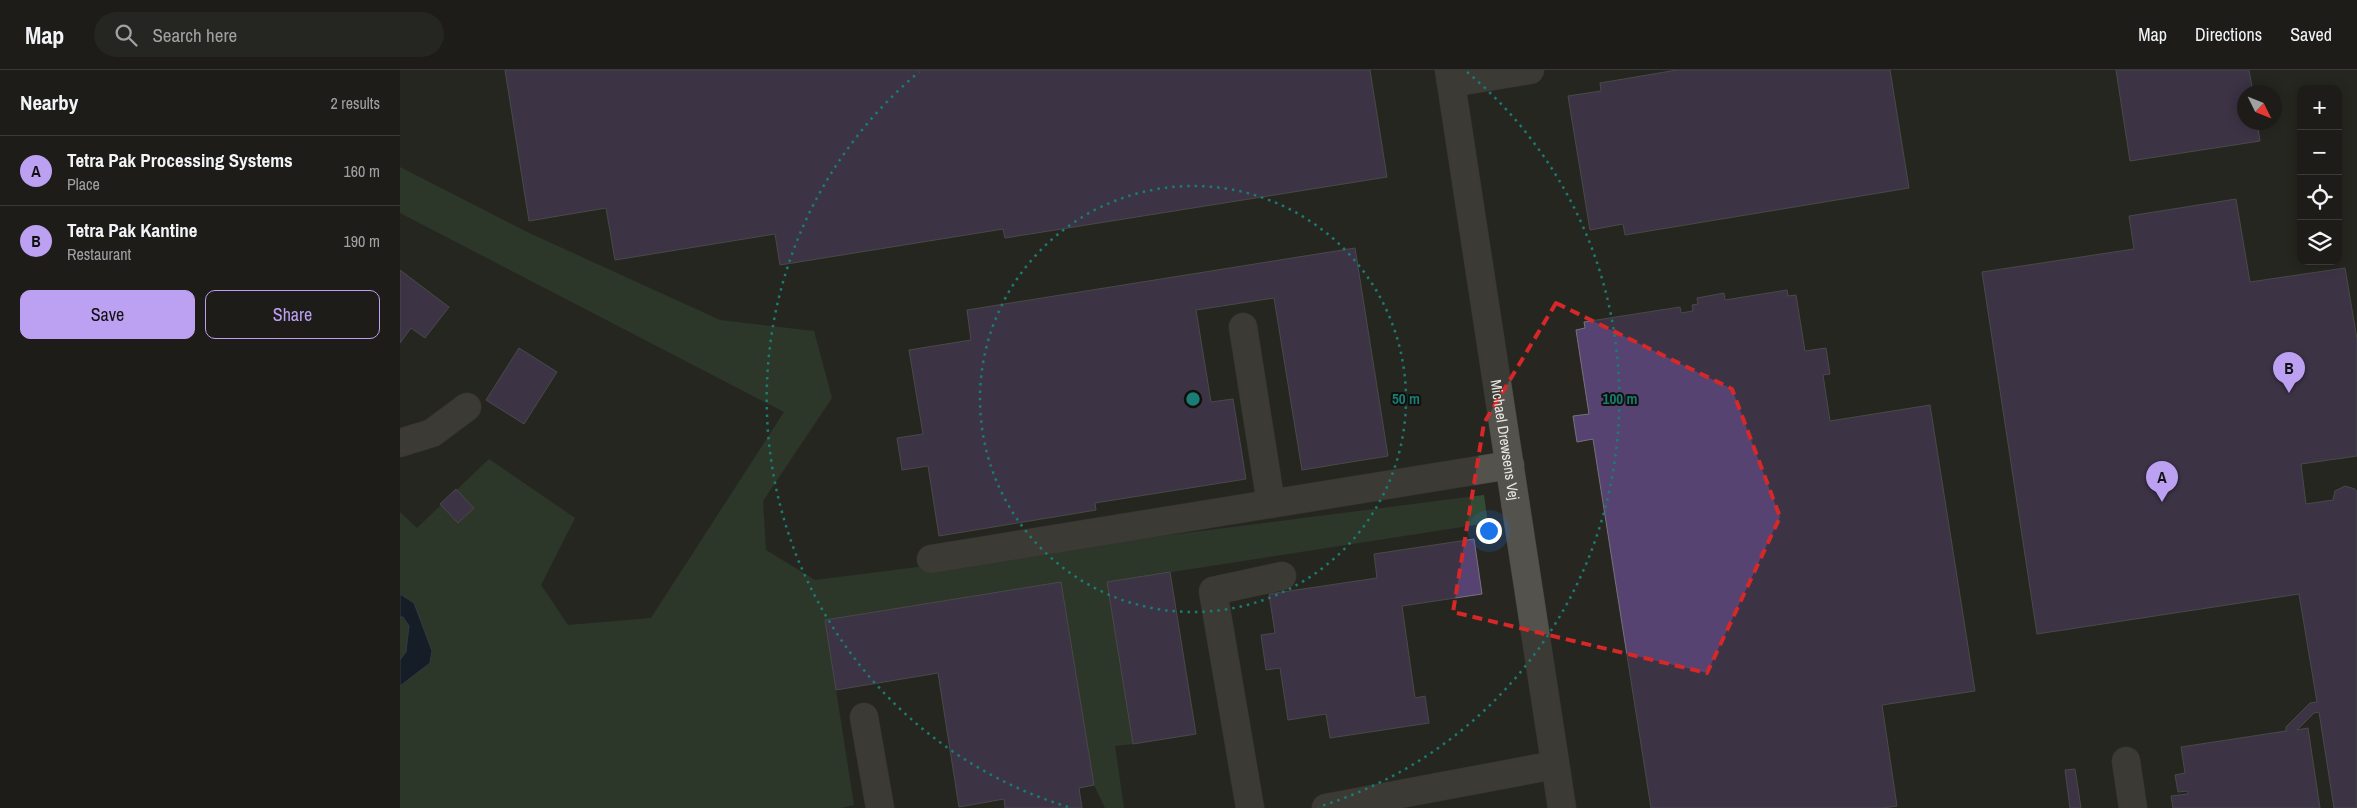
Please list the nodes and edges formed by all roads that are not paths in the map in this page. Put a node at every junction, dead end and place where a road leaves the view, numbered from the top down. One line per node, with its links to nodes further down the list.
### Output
1 (1530, 70): 2 (street)
2 (1450, 76): 6 (street, Michael Drewsens Vej)
3 (1243, 327): 7 (street)
4 (467, 407): 5 (street)
5 (400, 443)
6 (1510, 466): 7 (street); 12 (street, Michael Drewsens Vej)
7 (1271, 504): 8 (street)
8 (931, 559)
9 (1282, 576): 14 (street)
10 (864, 717): 13 (street)
11 (2126, 761): 17 (street)
12 (1555, 765): 15 (street); 16 (street, Michael Drewsens Vej)
13 (880, 808)
14 (1250, 808)
15 (1326, 808)
16 (1562, 808)
17 (2133, 808)

